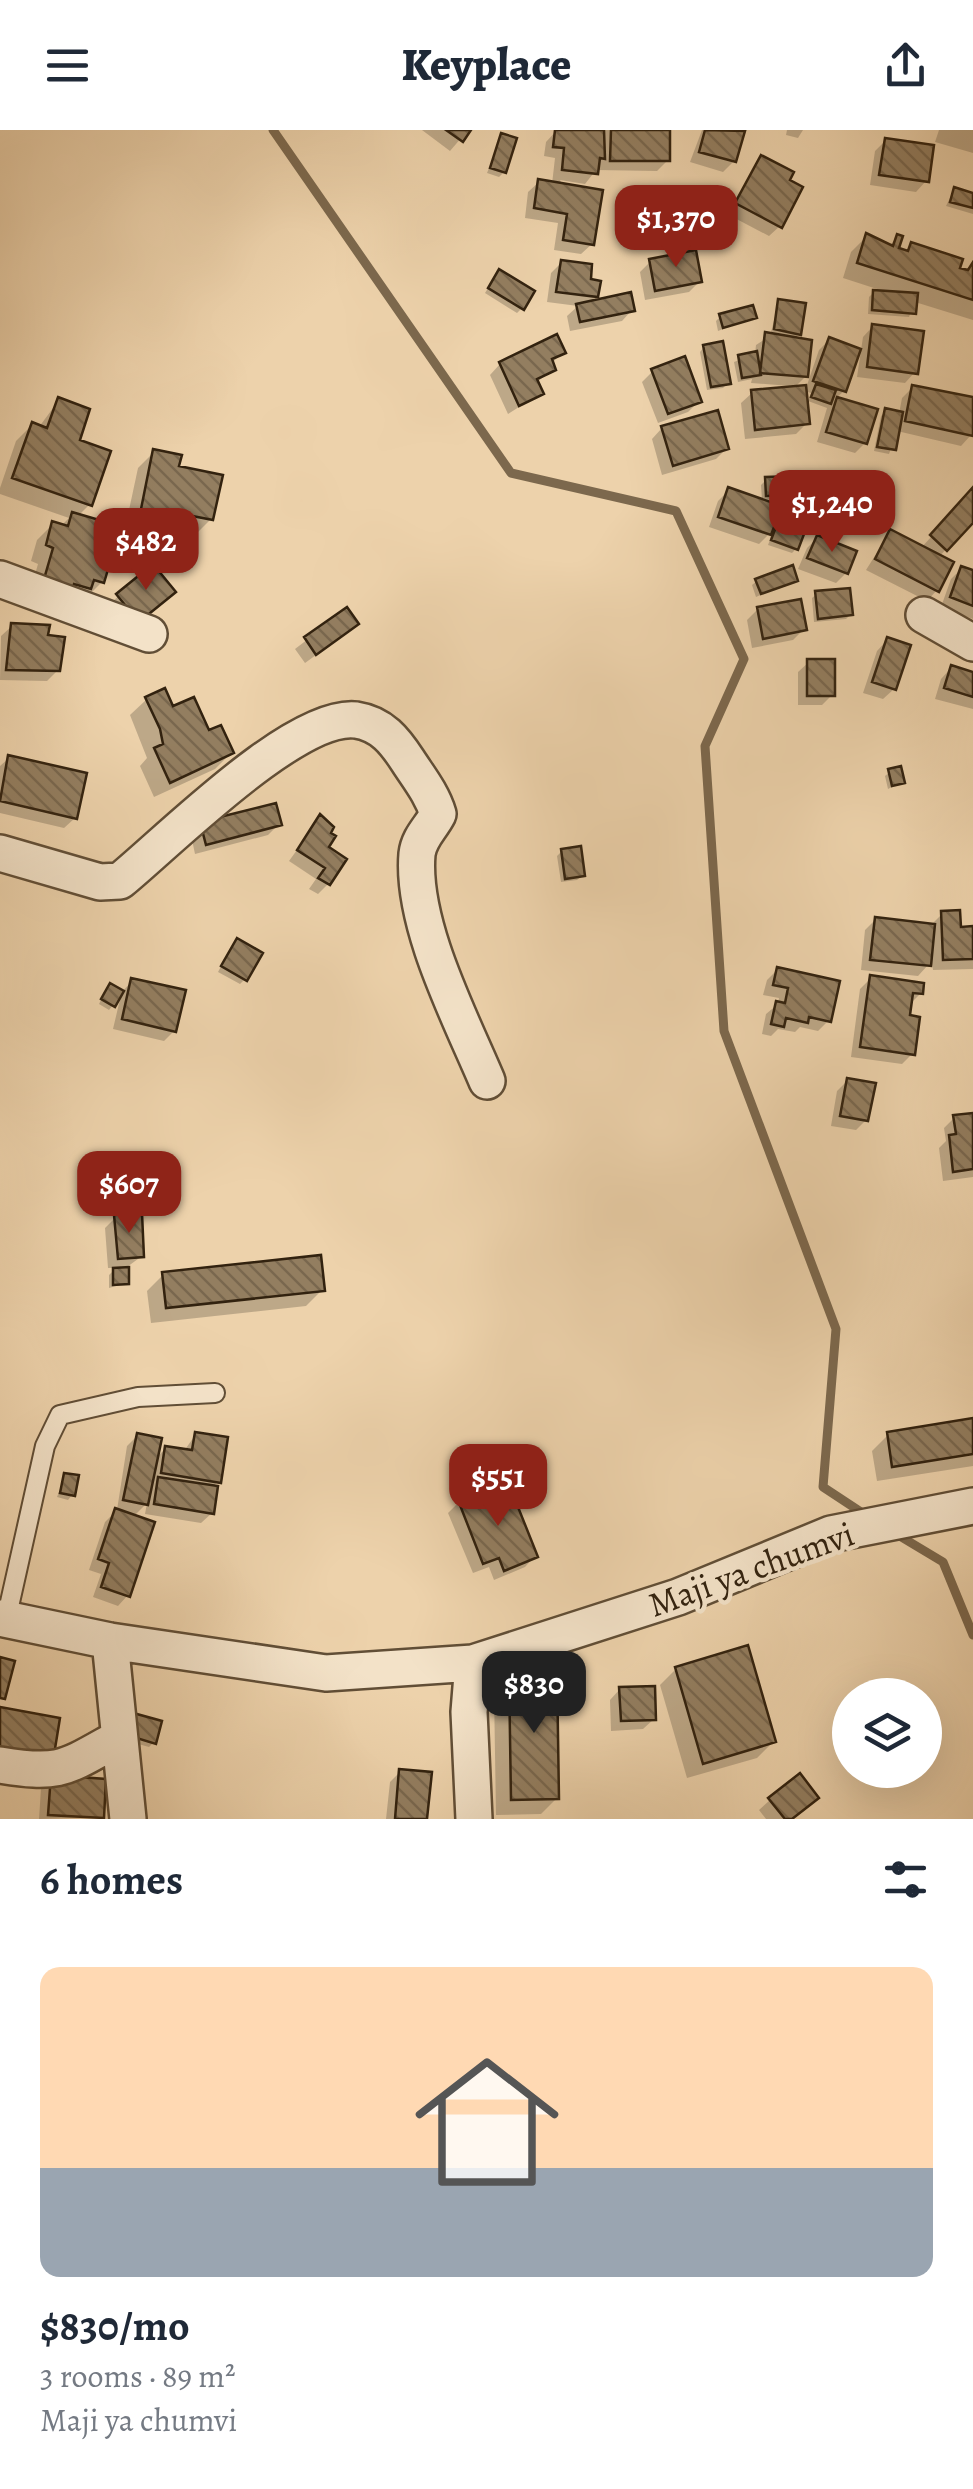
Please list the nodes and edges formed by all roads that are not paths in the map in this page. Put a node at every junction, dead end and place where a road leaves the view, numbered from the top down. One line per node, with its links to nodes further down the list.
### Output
1 (0, 579): 3 (street)
2 (924, 615): 4 (street)
3 (149, 634)
4 (973, 643)
5 (0, 854): 6 (street)
6 (487, 1081)
7 (216, 1393): 9 (lane)
8 (973, 1506): 11 (street, Maji ya chumvi)
9 (3, 1619): 10 (street, Maji ya chumvi)
10 (110, 1641): 11 (street, Maji ya chumvi); 12 (street)
11 (473, 1663): 15 (street)
12 (117, 1739): 13 (street); 14 (street)
13 (0, 1765)
14 (128, 1819)
15 (474, 1819)

